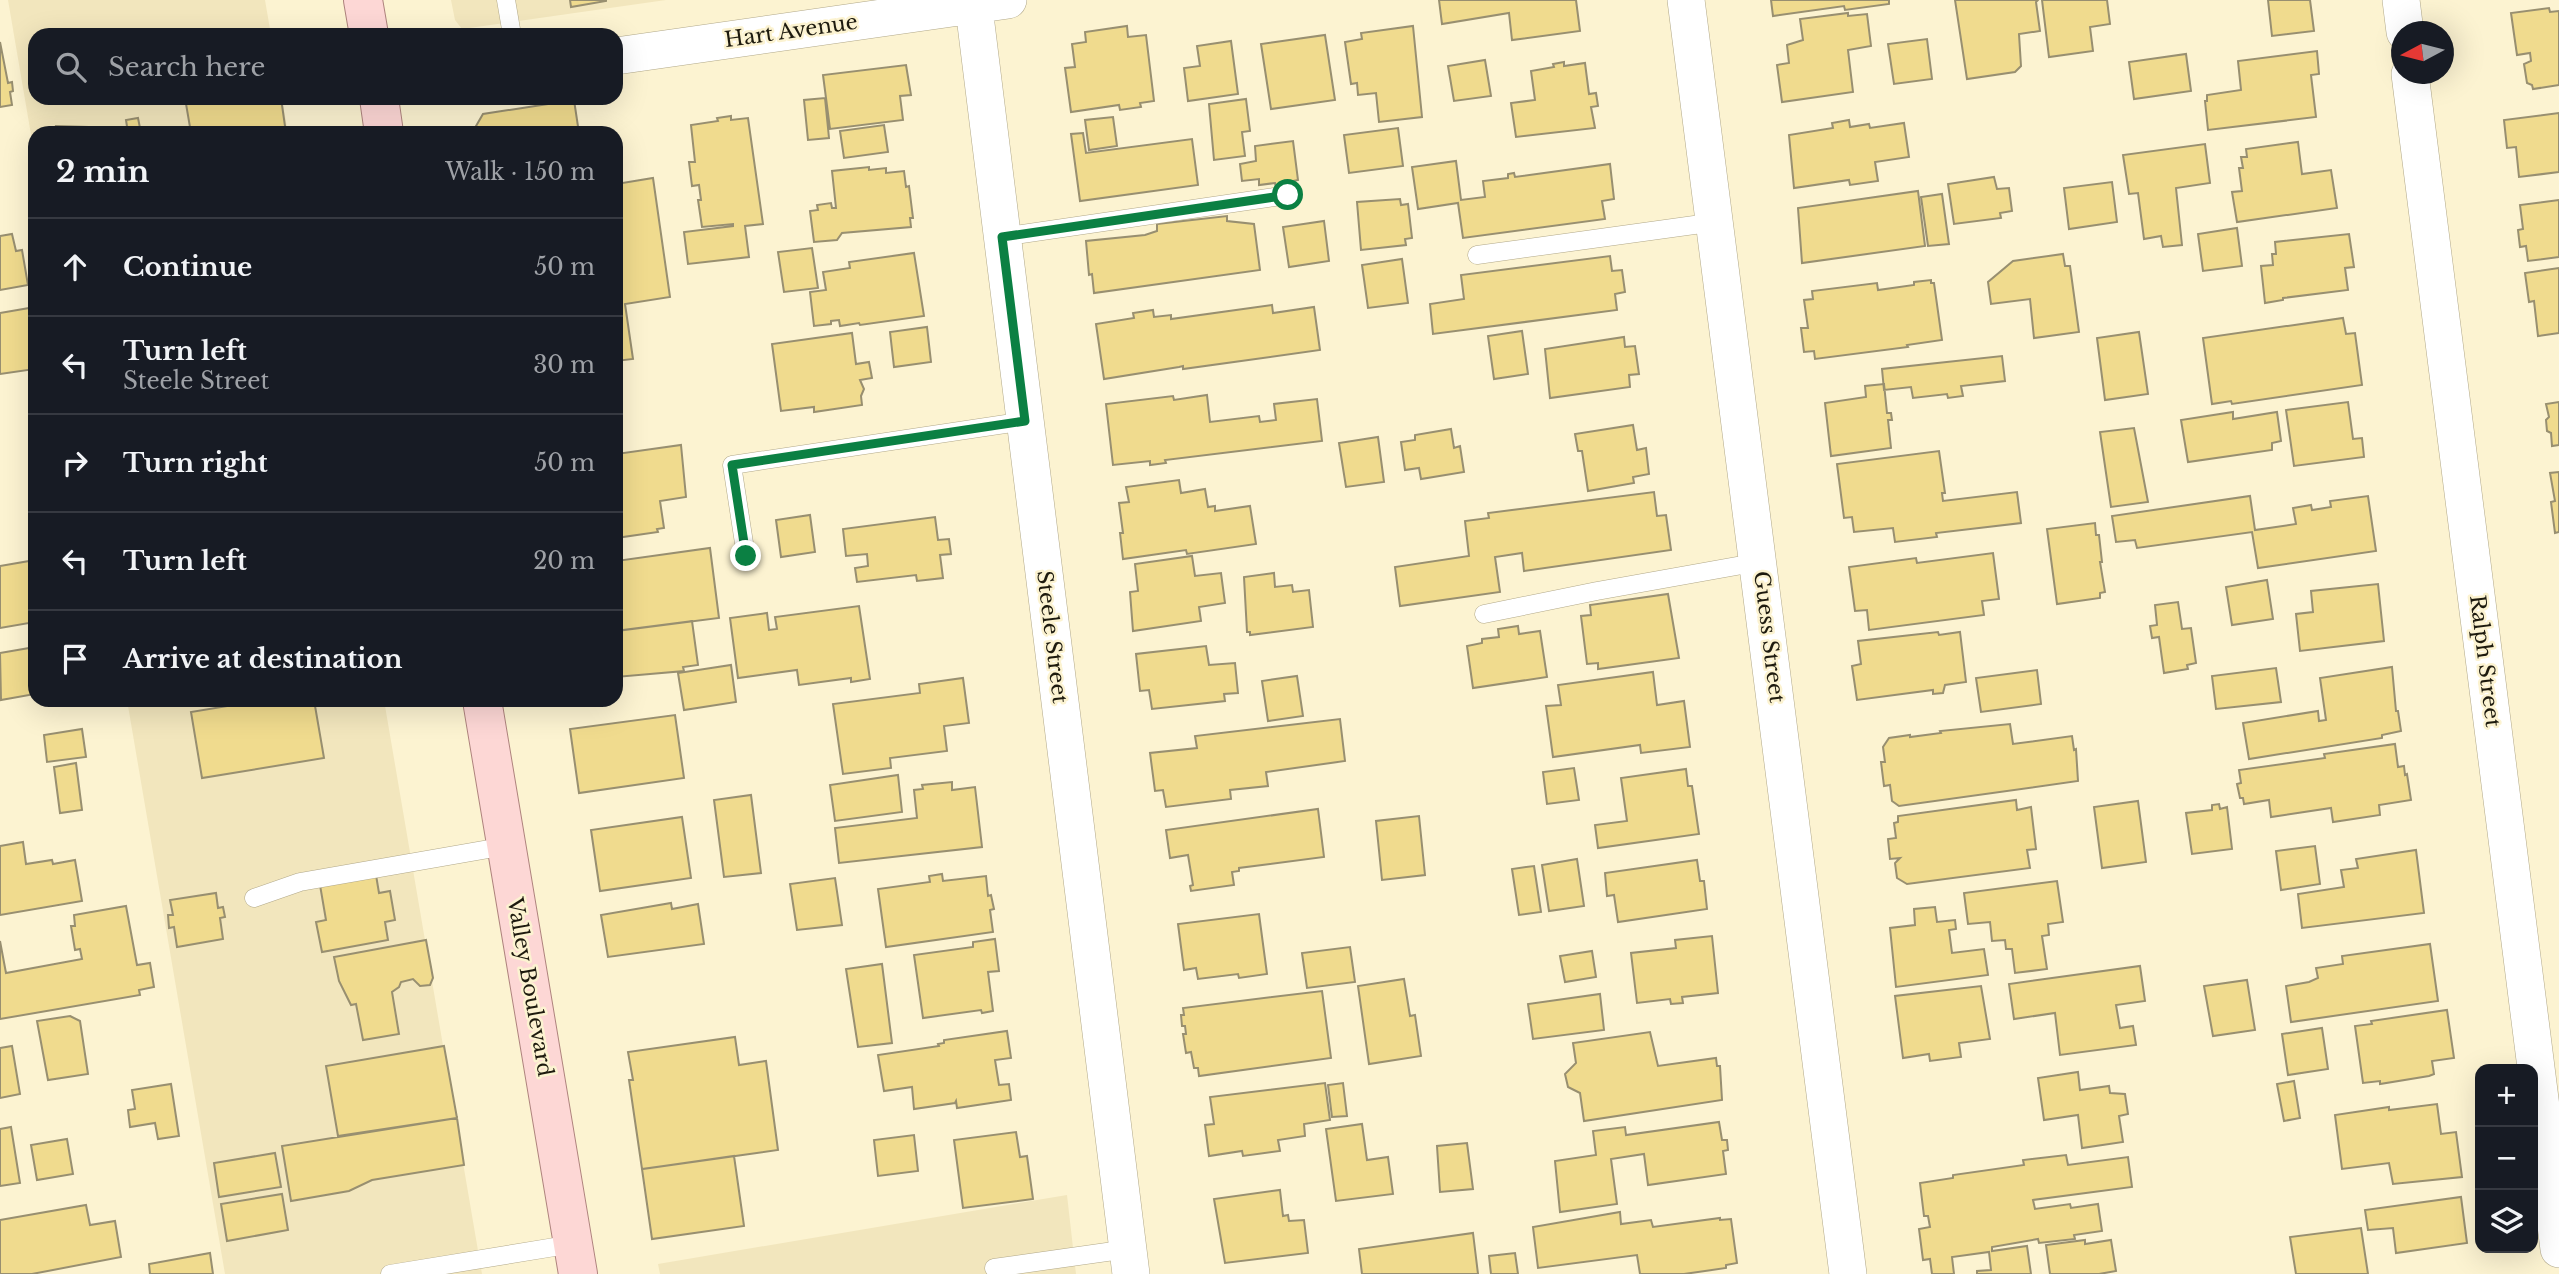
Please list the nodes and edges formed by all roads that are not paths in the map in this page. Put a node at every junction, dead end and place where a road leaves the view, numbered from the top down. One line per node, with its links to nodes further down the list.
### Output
1 (363, 0): 7 (main road)
2 (506, 0): 8 (lane)
3 (1686, 0): 14 (street, Guess Street)
4 (2401, 0): 6 (street)
5 (985, 2): 9 (street, Hart Avenue); 15 (street, Steele Street)
6 (2404, 21)
7 (368, 28)
8 (511, 28)
9 (623, 55)
10 (2411, 84): 24 (street, Ralph Street)
11 (380, 105): 12 (main road)
12 (383, 126)
13 (1288, 195): 15 (lane)
14 (1716, 222): 16 (lane); 19 (street, Guess Street)
15 (1002, 237): 17 (street, Steele Street)
16 (1477, 256)
17 (1025, 421): 18 (lane); 26 (street, Steele Street)
18 (746, 556)
19 (1759, 562): 20 (lane); 29 (street, Guess Street)
20 (1484, 614)
21 (483, 707): 22 (main road, Valley Boulevard)
22 (506, 846): 23 (lane); 25 (main road, Valley Boulevard)
23 (254, 898)
24 (2559, 1249)
25 (576, 1259): 28 (lane)
26 (1130, 1262): 27 (lane)
27 (994, 1268)
28 (390, 1274)
29 (1848, 1274)

